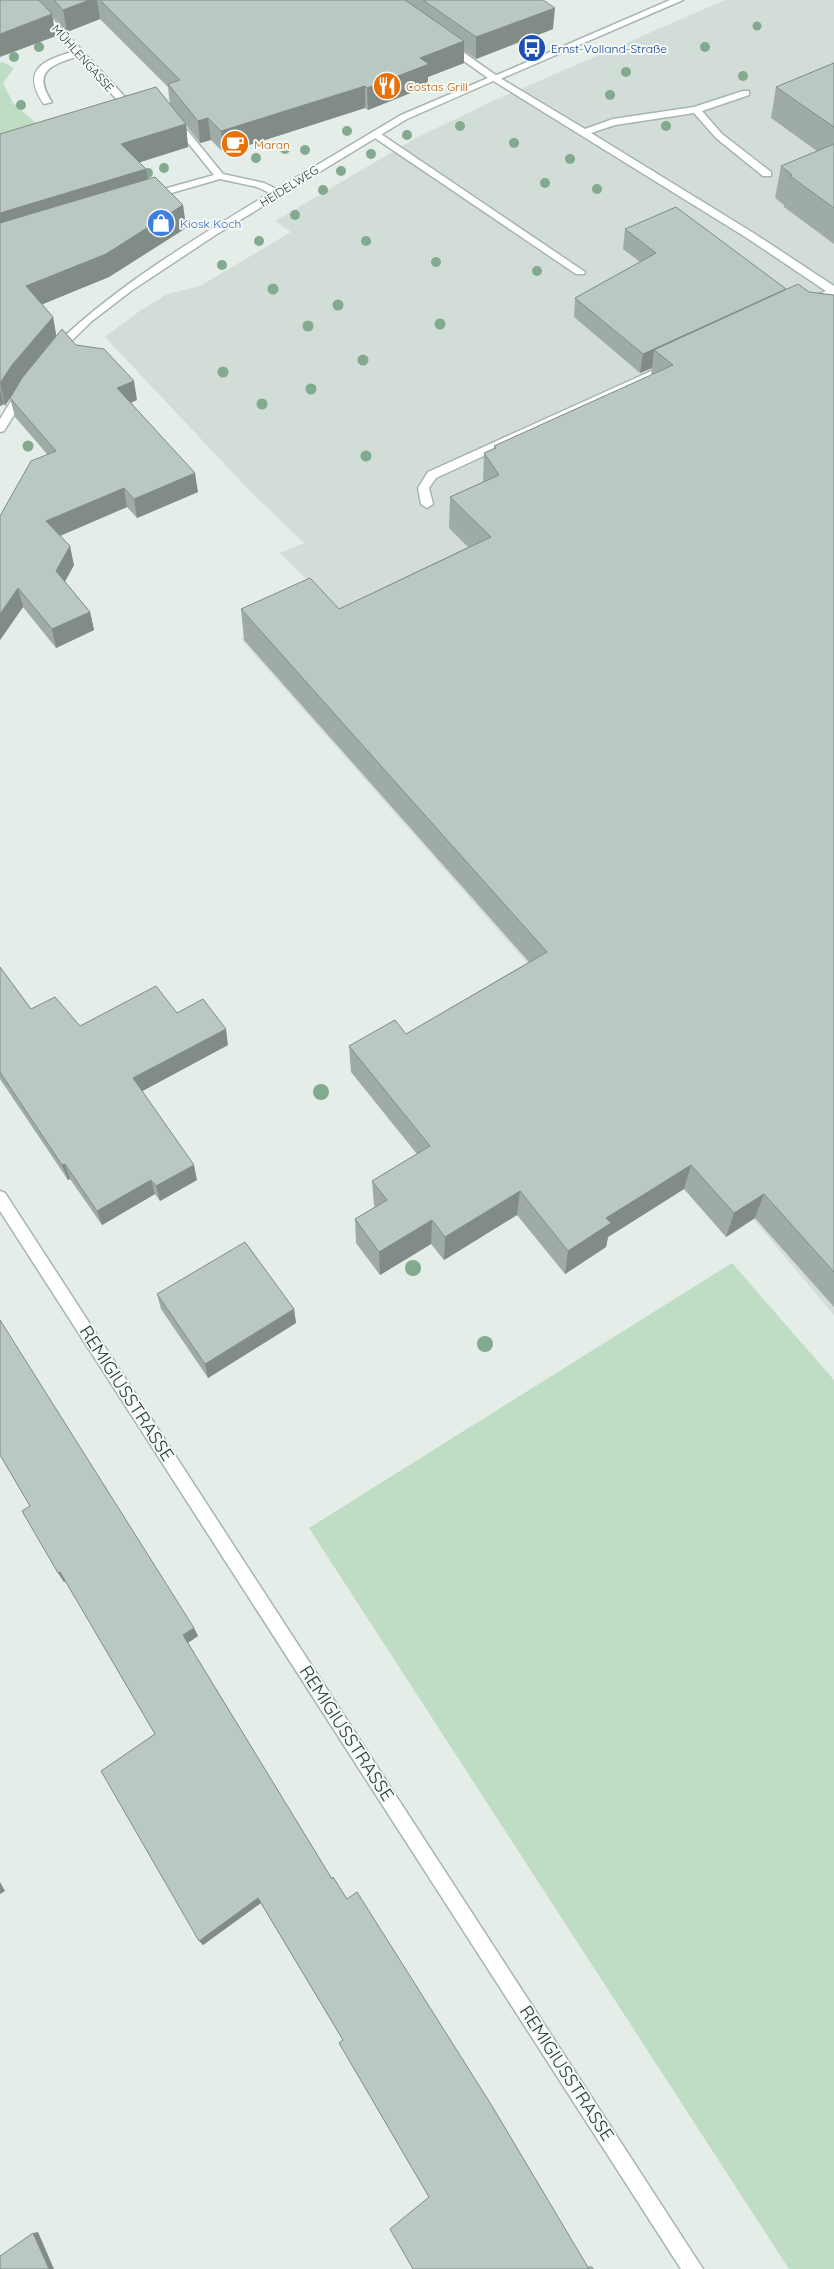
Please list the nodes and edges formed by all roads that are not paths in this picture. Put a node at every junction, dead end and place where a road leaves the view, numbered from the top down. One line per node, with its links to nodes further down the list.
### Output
1 (30, 0): 4 (street, MÜHLENGASSE)
2 (678, 0): 5 (street, HEIDELWEG)
3 (439, 39): 5 (street)
4 (79, 53): 7 (street, MÜHLENGASSE); 8 (street)
5 (495, 78): 11 (street); 12 (street, HEIDELWEG)
6 (746, 93): 9 (street)
7 (144, 95)
8 (47, 102)
9 (696, 110): 11 (street); 13 (street)
10 (170, 115): 14 (street)
11 (583, 133): 18 (street)
12 (375, 134): 15 (street, HEIDELWEG); 17 (street)
13 (767, 174)
14 (220, 176): 15 (street); 16 (street)
15 (278, 193): 19 (street, HEIDELWEG)
16 (141, 198)
17 (580, 272)
18 (798, 307)
19 (49, 358)
20 (682, 360): 23 (street)
21 (32, 380): 22 (street)
22 (0, 428)
23 (426, 504)
24 (0, 1198): 25 (street, REMIGIUSSTRASSE)
25 (693, 2269)

